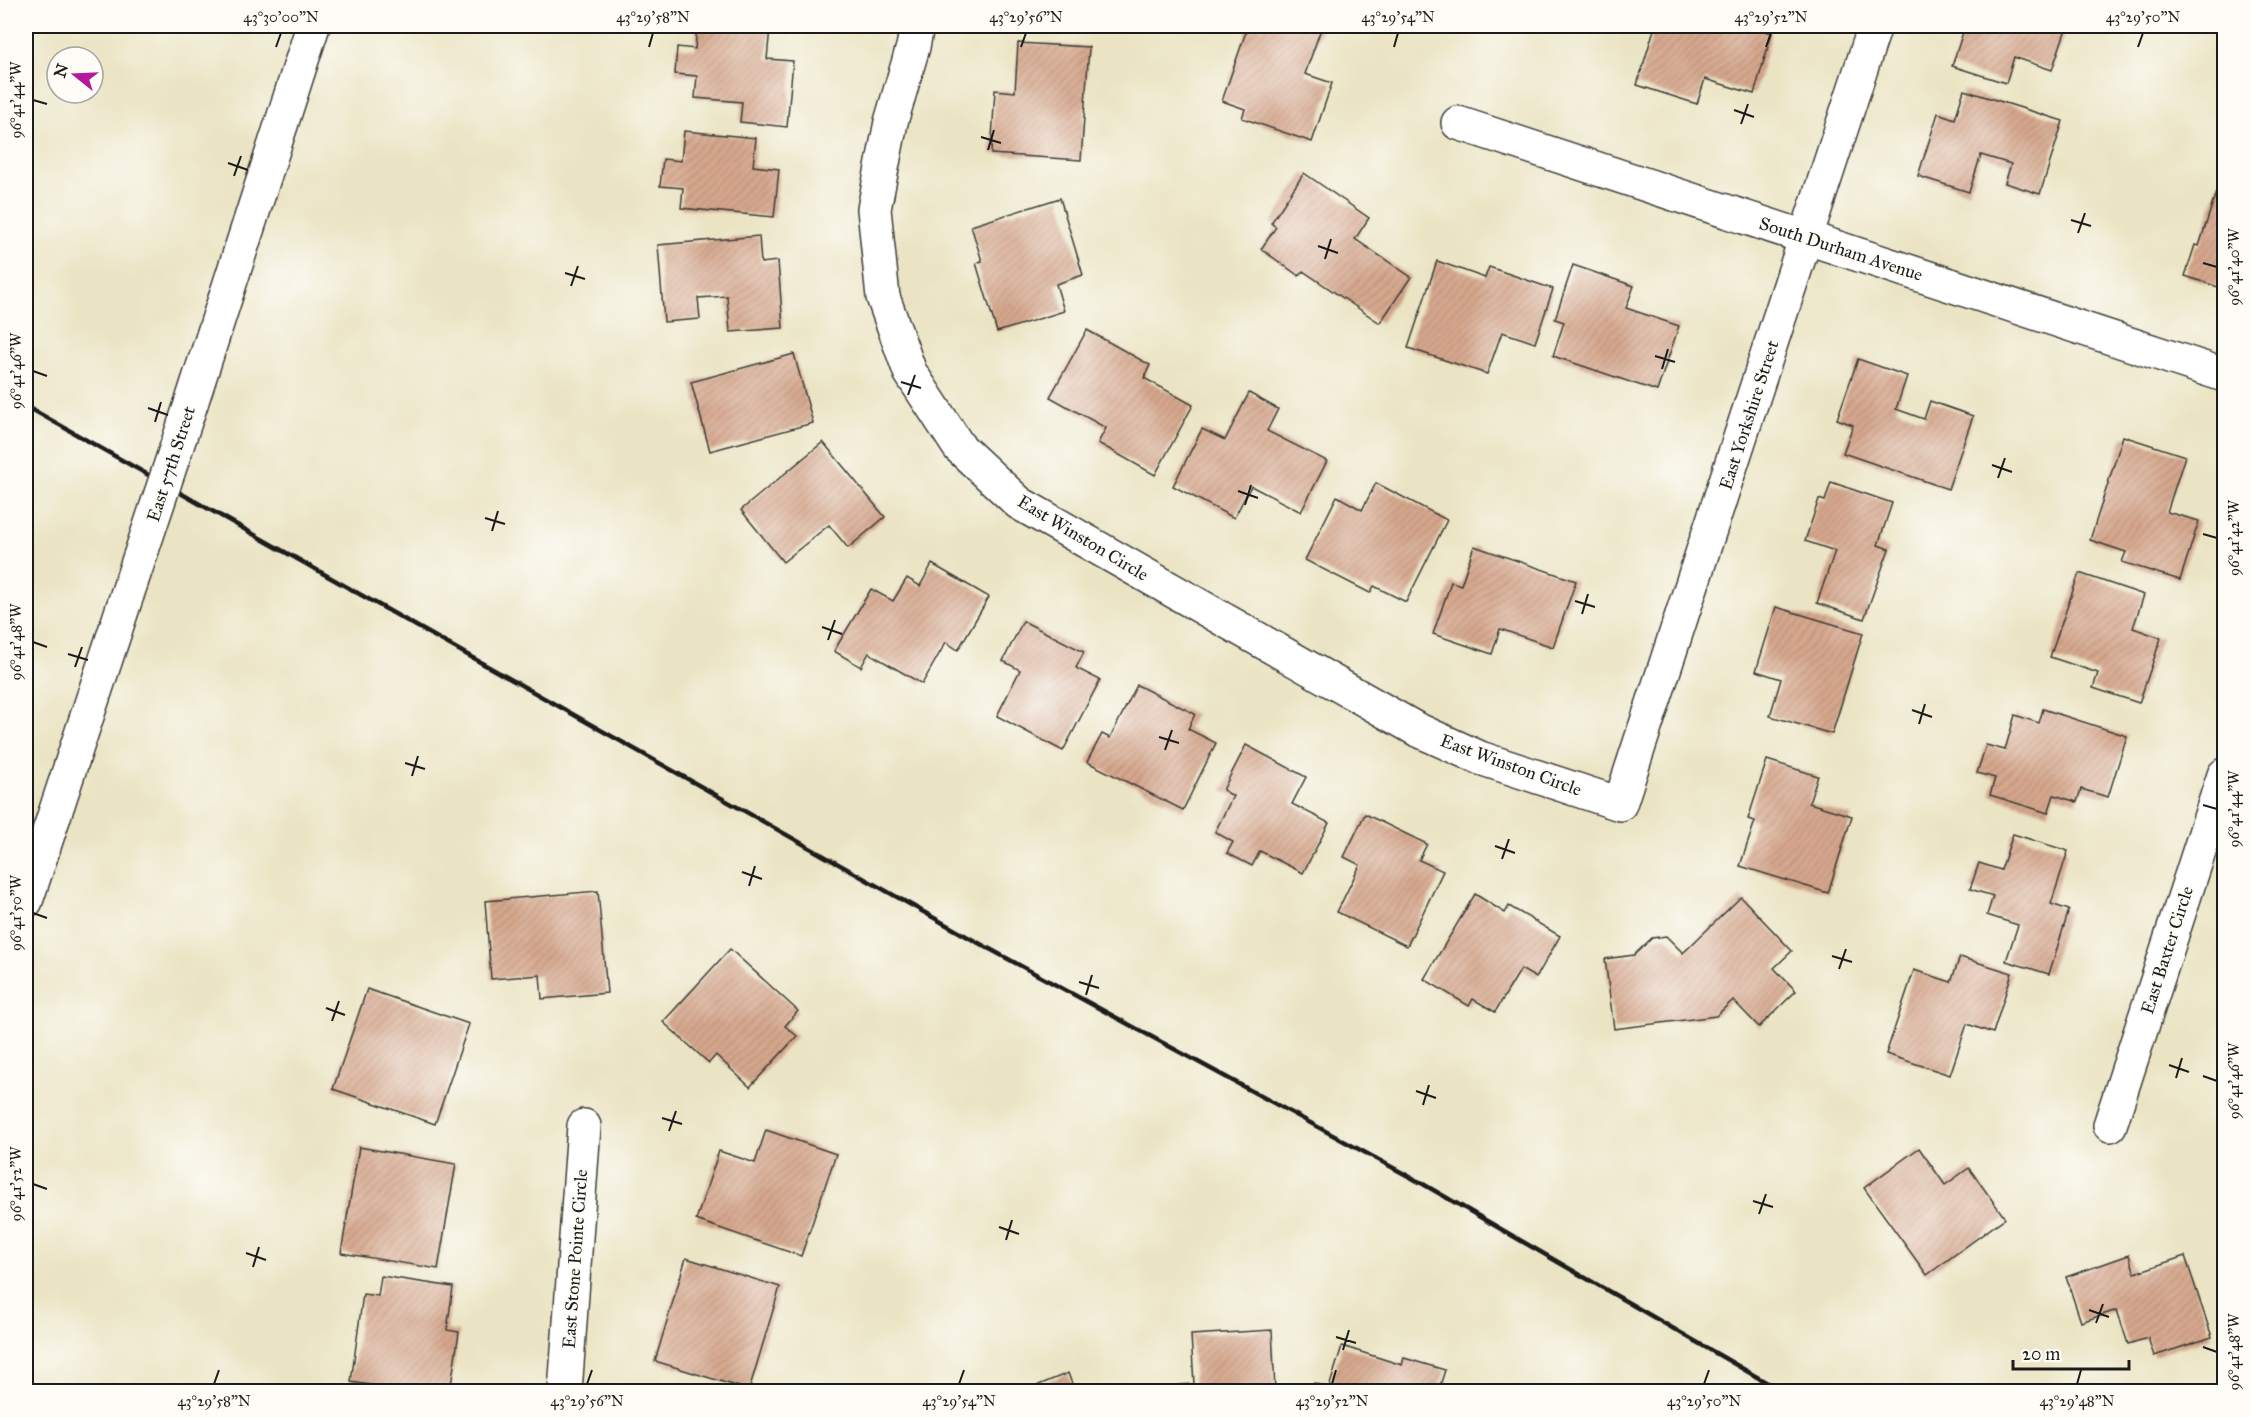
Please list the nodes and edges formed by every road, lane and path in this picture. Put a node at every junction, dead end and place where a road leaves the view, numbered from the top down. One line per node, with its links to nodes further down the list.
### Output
1 (313, 26): 9 (street, East 57th Street, bridge)
2 (917, 26): 8 (street, East Winston Circle)
3 (1875, 26): 5 (street, East Yorkshire Street)
4 (1458, 123): 5 (street, South Durham Avenue)
5 (1808, 238): 6 (street, South Durham Avenue); 8 (street, East Yorkshire Street)
6 (2224, 375)
7 (2224, 775): 10 (street, East Baxter Circle)
8 (1620, 804)
9 (26, 901)
10 (2110, 1125)
11 (584, 1126): 12 (street, East Stone Pointe Circle)
12 (565, 1392)

